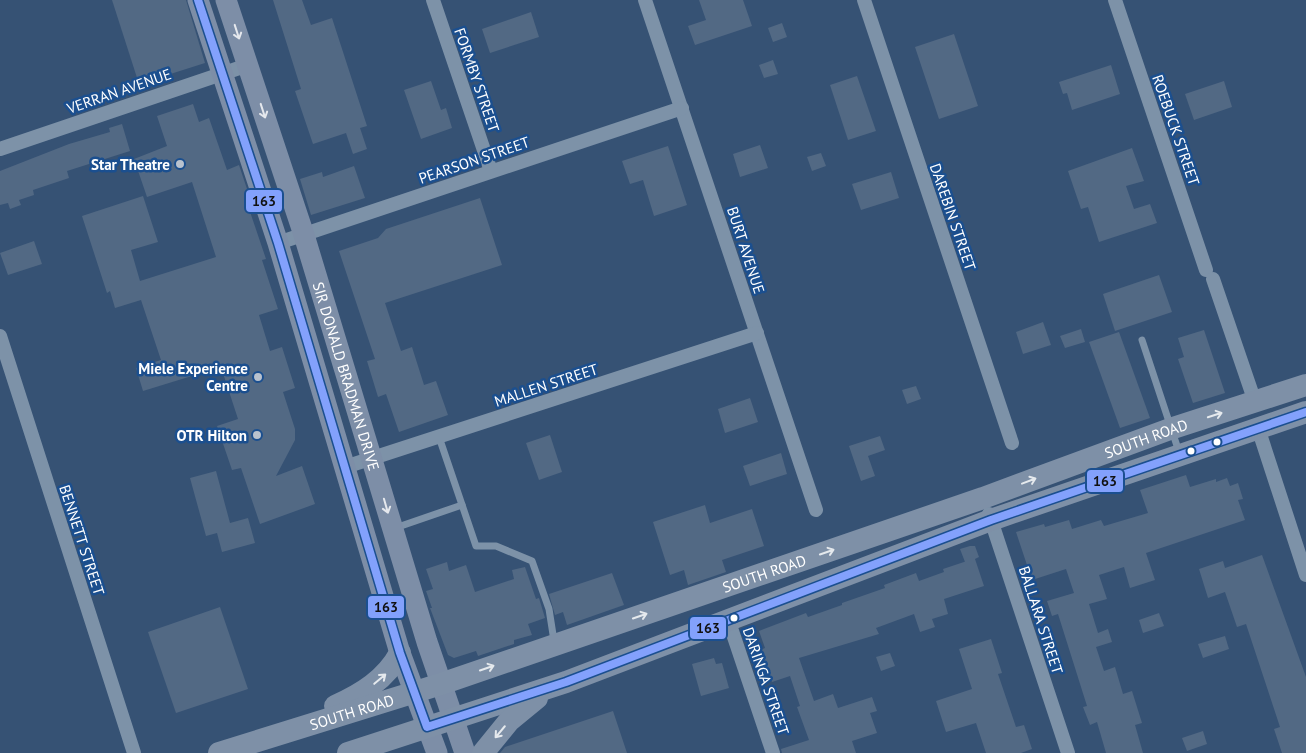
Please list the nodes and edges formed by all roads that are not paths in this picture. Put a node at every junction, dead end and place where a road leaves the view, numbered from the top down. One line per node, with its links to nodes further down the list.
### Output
1 (198, 0): 8 (main road, SIR DONALD BRADMAN DRIVE)
2 (226, 0): 7 (main road, SIR DONALD BRADMAN DRIVE, one-way to 7)
3 (433, 0): 11 (street, FORMBY STREET)
4 (645, 0): 9 (street, BURT AVENUE)
5 (864, 0): 23 (street, DAREBIN STREET)
6 (1115, 0): 18 (street, ROEBUCK STREET)
7 (248, 65): 8 (street, VERRAN AVENUE); 12 (main road, SIR DONALD BRADMAN DRIVE, one-way to 12)
8 (222, 72): 10 (street, VERRAN AVENUE); 13 (main road, SIR DONALD BRADMAN DRIVE)
9 (682, 108): 11 (street, PEARSON STREET); 14 (street, BURT AVENUE)
10 (0, 149)
11 (491, 171): 12 (street, PEARSON STREET)
12 (304, 235): 13 (street, PEARSON STREET); 25 (main road, SIR DONALD BRADMAN DRIVE)
13 (278, 243): 26 (main road, SIR DONALD BRADMAN DRIVE)
14 (757, 333): 22 (street, MALLEN STREET); 29 (street, BURT AVENUE)
15 (0, 336): 43 (street, BENNETT STREET)
16 (1142, 340): 21 (lane)
17 (1306, 385): 18 (highway, SOUTH ROAD)
18 (1256, 402): 21 (highway, SOUTH ROAD, one-way to 18)
19 (1306, 412): 20 (highway, SOUTH ROAD)
20 (1258, 428): 24 (highway, SOUTH ROAD); 32 (street)
21 (1170, 429): 24 (lane); 27 (highway, SOUTH ROAD, one-way to 21)
22 (439, 437): 25 (street, MALLEN STREET); 28 (lane)
23 (1012, 444)
24 (1180, 455): 30 (highway, SOUTH ROAD)
25 (372, 459): 26 (street, MALLEN STREET); 31 (main road, SIR DONALD BRADMAN DRIVE, one-way to 31)
26 (345, 467): 35 (main road, SIR DONALD BRADMAN DRIVE)
27 (983, 498): 30 (street, BALLARA STREET); 34 (highway, SOUTH ROAD, one-way to 27)
28 (462, 505): 31 (lane); 34 (lane)
29 (816, 510)
30 (991, 520): 33 (highway, SOUTH ROAD); 50 (street, BALLARA STREET)
31 (392, 529): 37 (main road, SIR DONALD BRADMAN DRIVE)
32 (1306, 575)
33 (728, 620): 36 (highway, SOUTH ROAD); 49 (street, DARINGA STREET)
34 (554, 645): 37 (highway, SOUTH ROAD, one-way to 34)
35 (400, 653): 38 (main road, SIR DONALD BRADMAN DRIVE); 41 (highway, one-way to 35)
36 (566, 682): 39 (highway, SOUTH ROAD); 48 (highway, one-way to 48)
37 (440, 684): 38 (highway, SOUTH ROAD); 39 (main road, SIR DONALD BRADMAN DRIVE)
38 (414, 693): 40 (main road, SIR DONALD BRADMAN DRIVE); 41 (highway, SOUTH ROAD)
39 (453, 720): 40 (highway, SOUTH ROAD); 47 (main road, SIR DONALD BRADMAN DRIVE)
40 (427, 727): 42 (highway, SOUTH ROAD); 46 (main road, SIR DONALD BRADMAN DRIVE)
41 (276, 734): 44 (highway, SOUTH ROAD)
42 (394, 747): 45 (highway, SOUTH ROAD)
43 (134, 753)
44 (218, 753)
45 (348, 753)
46 (437, 753)
47 (465, 753)
48 (483, 753)
49 (773, 753)
50 (1068, 753)

